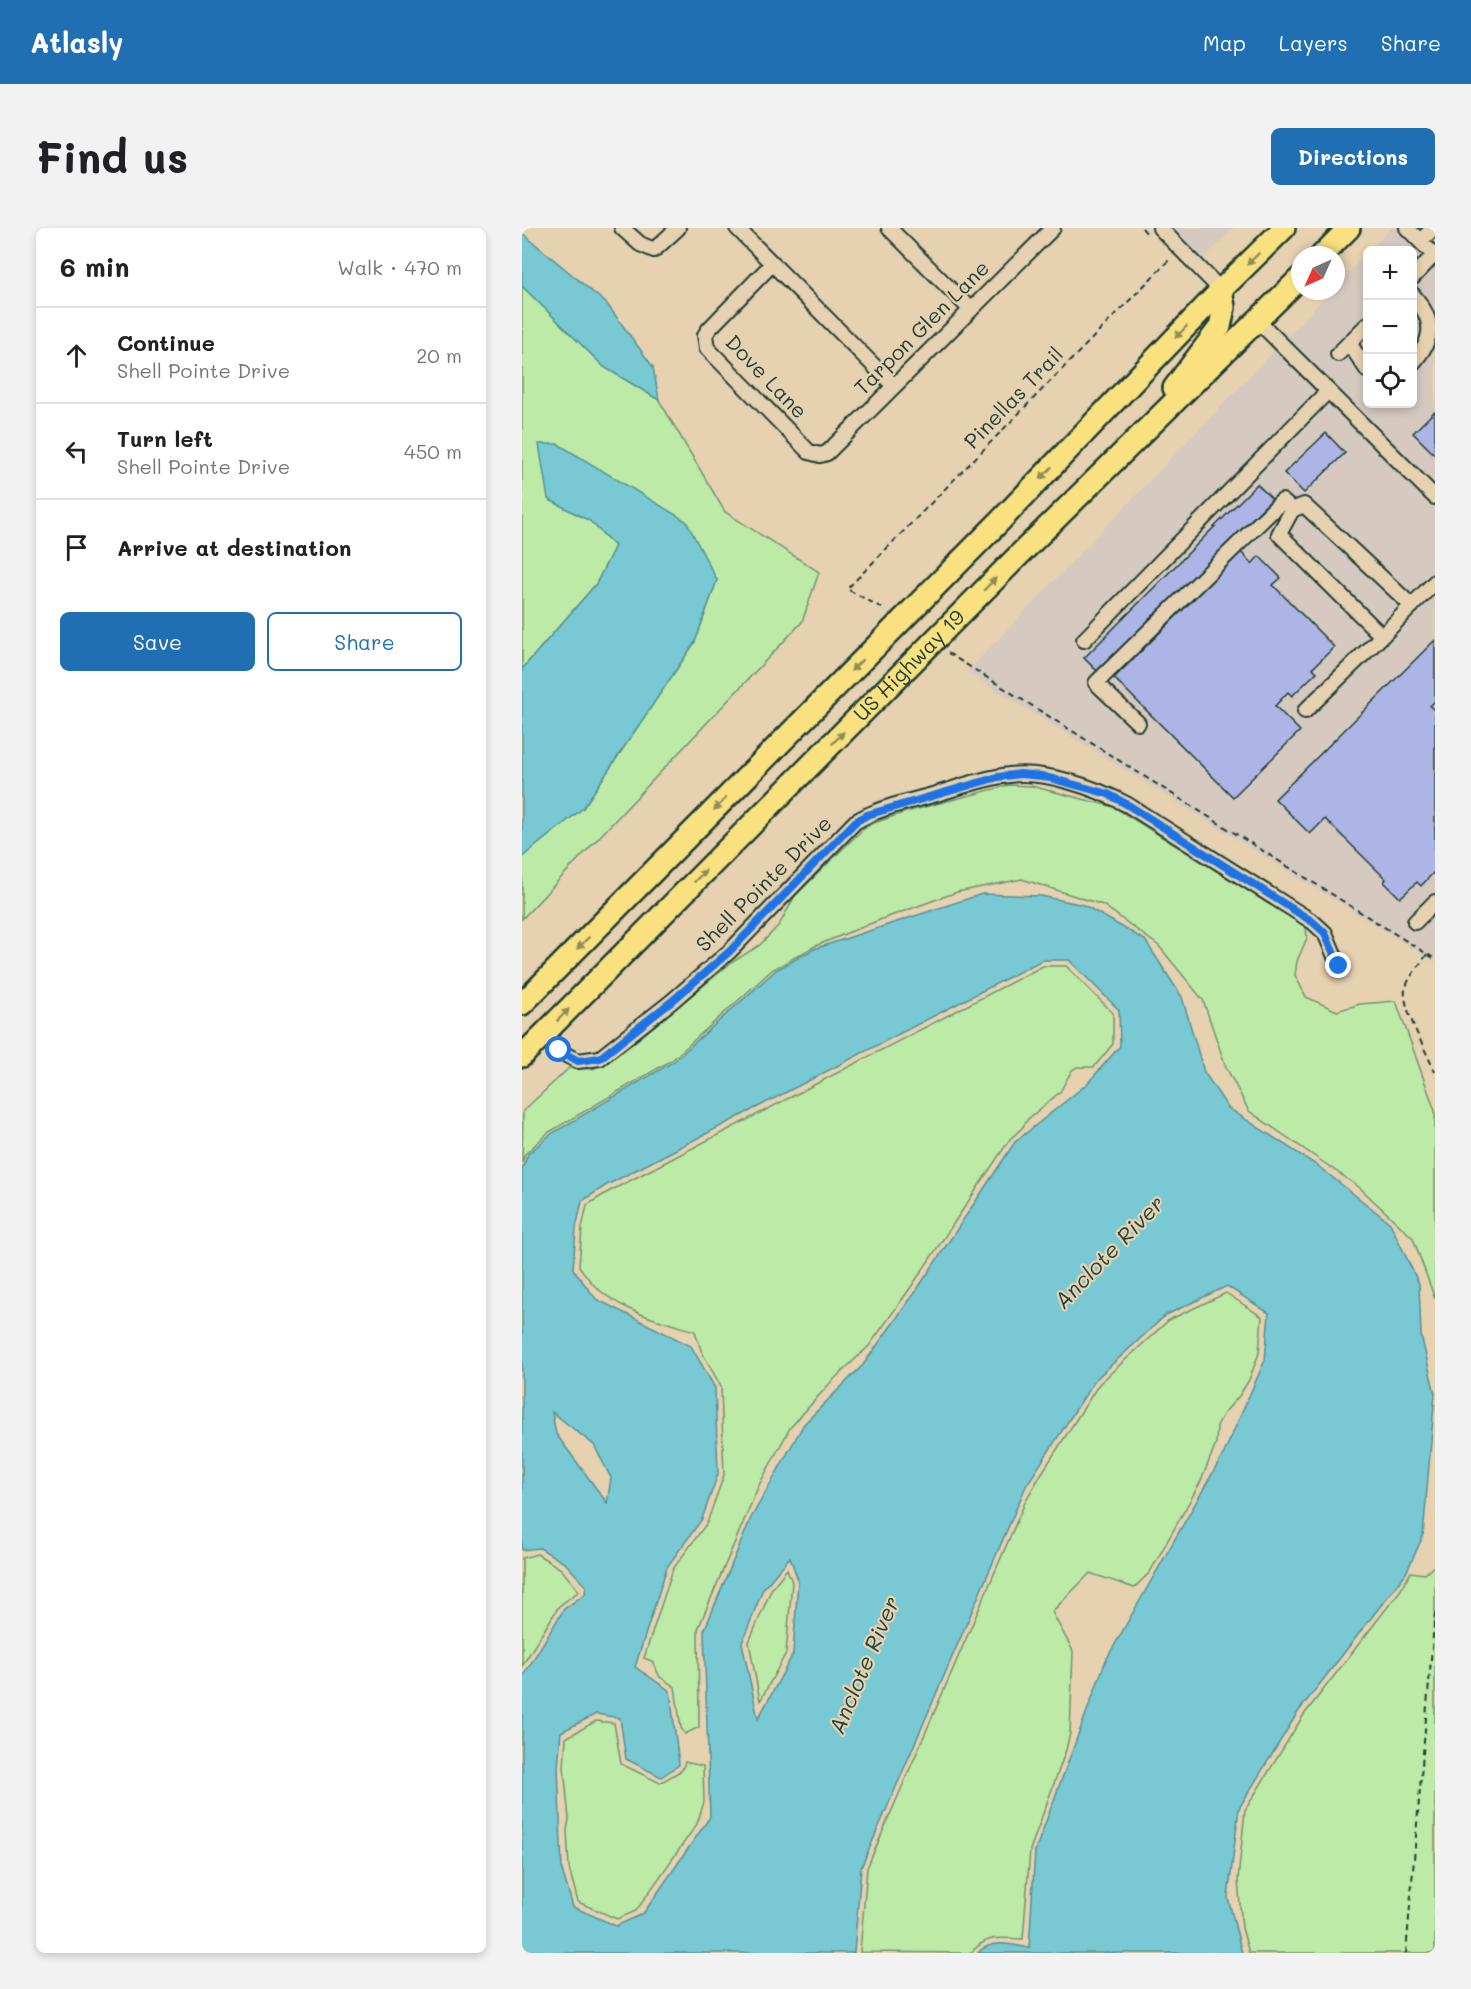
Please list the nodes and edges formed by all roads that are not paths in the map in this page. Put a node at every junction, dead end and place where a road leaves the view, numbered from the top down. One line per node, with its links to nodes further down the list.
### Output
1 (621, 228): 2 (street)
2 (678, 228)
3 (737, 228): 14 (street)
4 (889, 228): 19 (street)
5 (1284, 228): 17 (highway, US Highway 19, one-way to 17)
6 (1349, 228): 12 (highway)
7 (1407, 228): 11 (street)
8 (1434, 228): 11 (street)
9 (1048, 230): 19 (street, Tarpon Glen Lane)
10 (1154, 232): 17 (street)
11 (1420, 241): 13 (street)
12 (1331, 246)
13 (1434, 256): 15 (street)
14 (773, 263): 26 (street); 29 (street, Dove Lane)
15 (1417, 274)
16 (1291, 287): 20 (highway, US Highway 19)
17 (1221, 290): 28 (highway); 41 (highway, US Highway 19, one-way to 41)
18 (1417, 298): 24 (street)
19 (971, 310): 26 (street, Tarpon Glen Lane)
20 (1258, 321): 27 (street); 28 (highway, US Highway 19)
21 (1363, 329): 22 (street)
22 (1349, 343): 23 (street); 25 (street)
23 (1338, 354)
24 (1417, 360)
25 (1363, 364)
26 (894, 386): 29 (street, Tarpon Glen Lane)
27 (1328, 391): 30 (street); 35 (street)
28 (1134, 442): 42 (highway, US Highway 19, one-way to 28)
29 (827, 453)
30 (1435, 497)
31 (1292, 510): 33 (street); 34 (street); 37 (street)
32 (1435, 582): 33 (street)
33 (1412, 606): 34 (street)
34 (1382, 636): 36 (street)
35 (1084, 640)
36 (1305, 711)
37 (1138, 723)
38 (1433, 909): 39 (street)
39 (1415, 922)
40 (1339, 966): 42 (street, Shell Pointe Drive)
41 (522, 1005)
42 (544, 1034): 43 (highway, US Highway 19)
43 (522, 1056)

